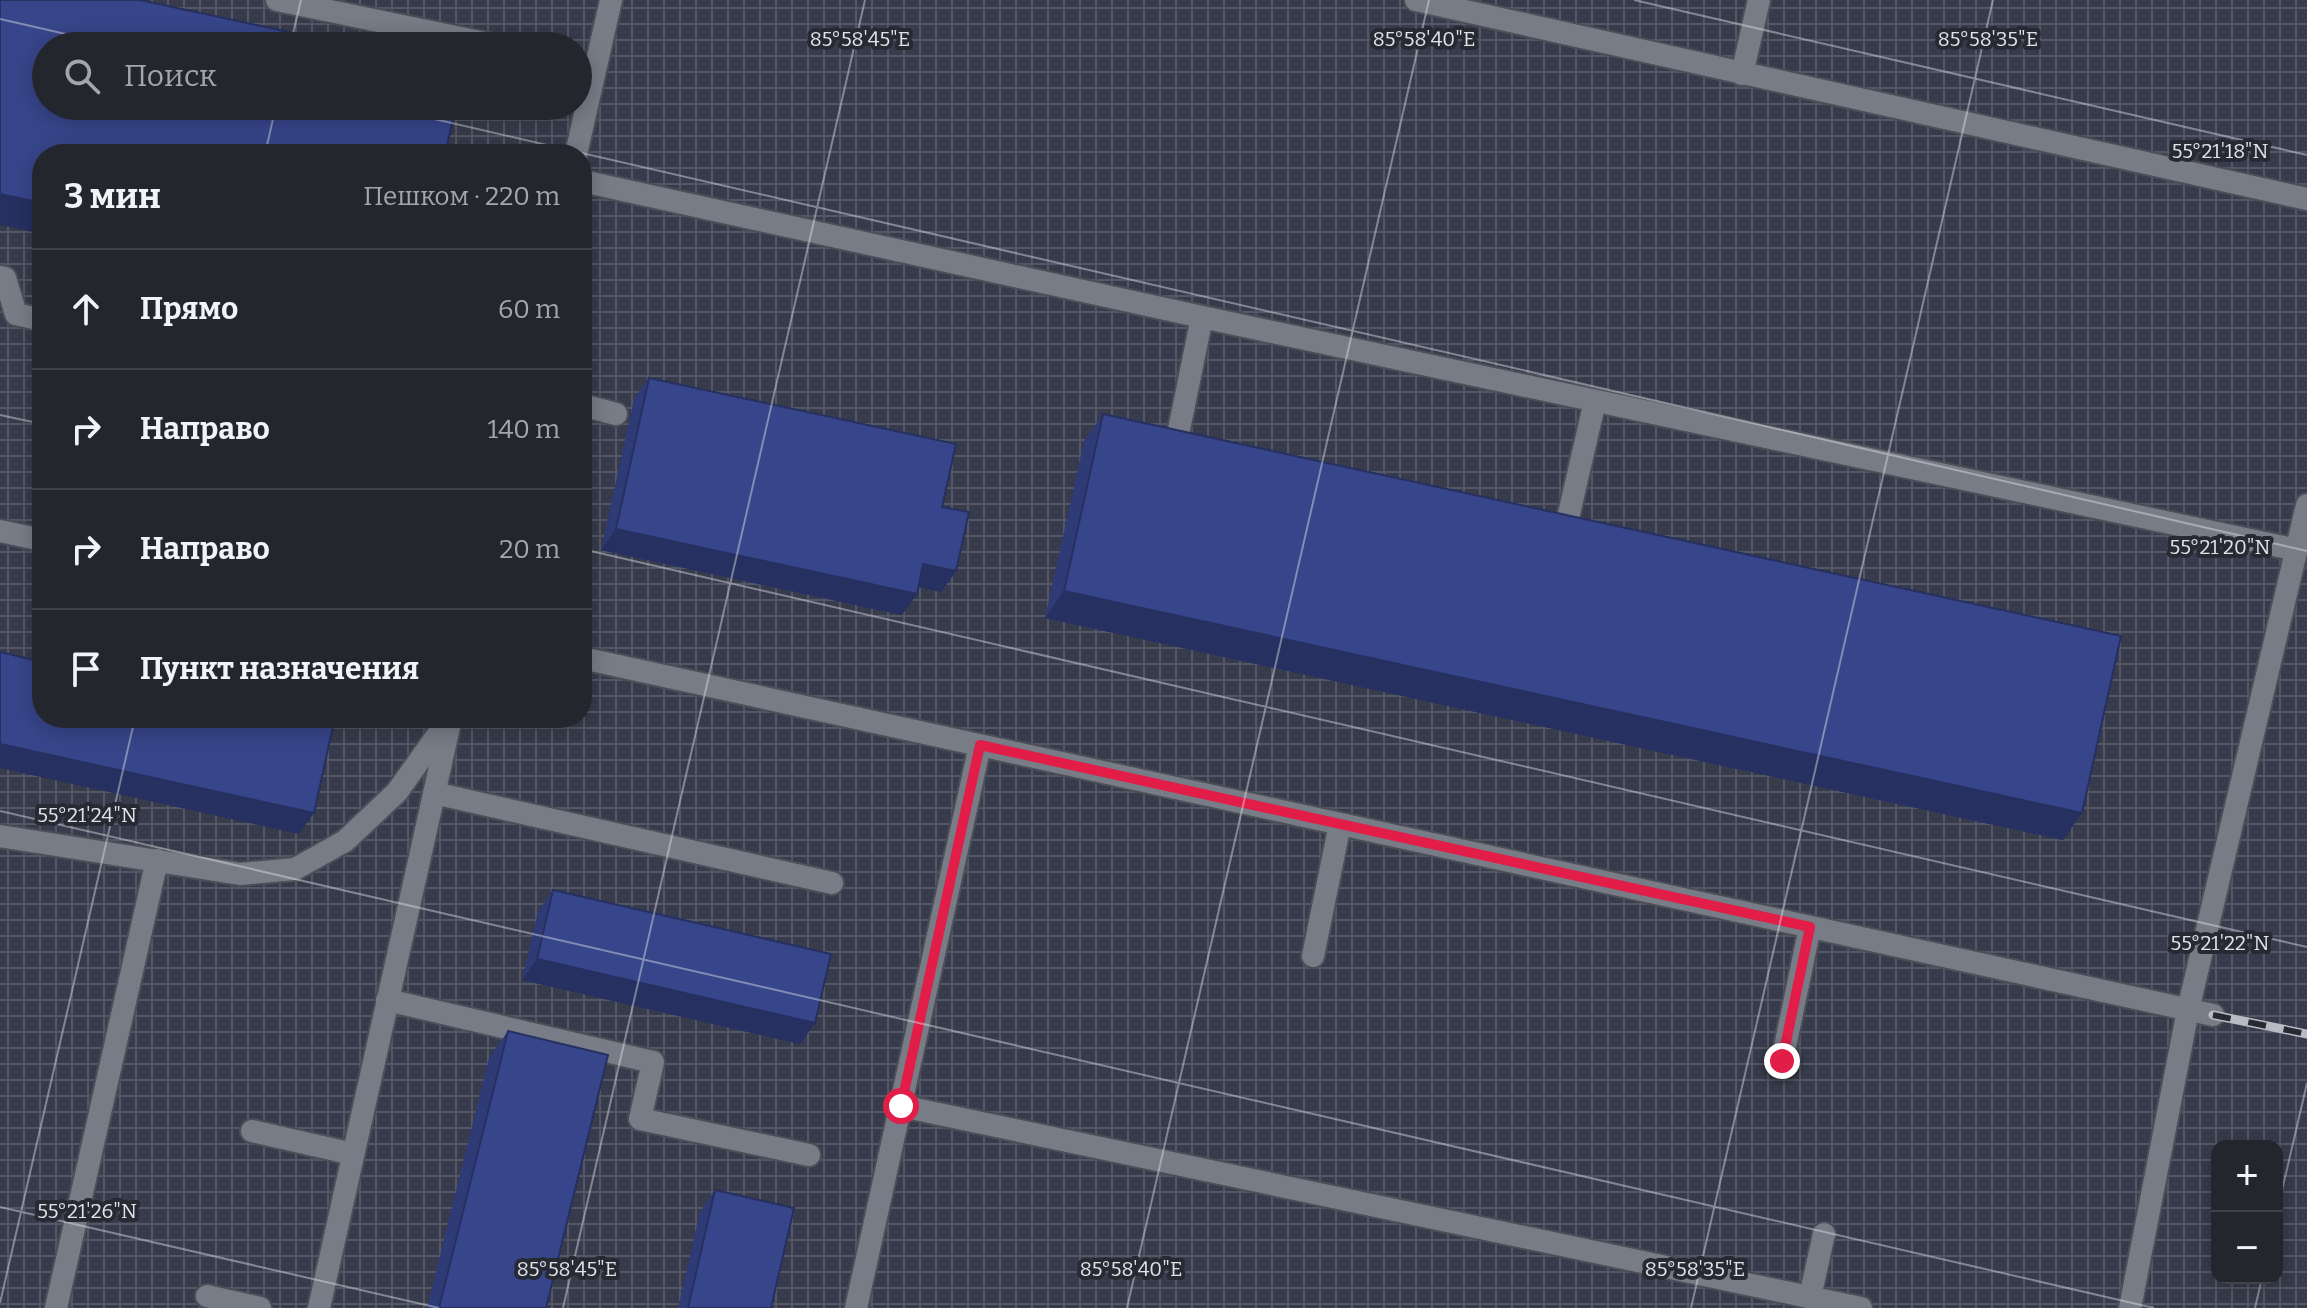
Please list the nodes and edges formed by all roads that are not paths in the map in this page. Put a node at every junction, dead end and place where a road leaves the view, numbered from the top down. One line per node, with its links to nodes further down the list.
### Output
1 (277, 0): 5 (lane)
2 (611, 0): 6 (lane)
3 (1416, 0): 7 (lane)
4 (1759, 0): 7 (lane)
5 (431, 32)
6 (592, 51)
7 (1742, 74): 11 (lane)
8 (580, 120): 9 (lane)
9 (577, 144)
10 (592, 183): 13 (lane)
11 (2307, 199)
12 (0, 277): 14 (lane)
13 (1202, 317): 15 (lane); 18 (lane)
14 (32, 318)
15 (1595, 401): 22 (lane); 23 (lane)
16 (592, 408): 17 (lane)
17 (616, 414)
18 (1173, 460)
19 (2307, 505): 23 (lane)
20 (0, 531): 21 (lane)
21 (32, 538)
22 (1562, 545)
23 (2297, 550): 36 (lane)
24 (592, 660): 27 (lane)
25 (443, 728): 31 (lane)
26 (448, 728): 28 (lane)
27 (980, 745): 29 (lane); 39 (lane)
28 (434, 793): 32 (lane); 35 (lane)
29 (1340, 824): 33 (lane); 34 (lane)
30 (0, 836): 31 (lane)
31 (157, 860): 46 (lane)
32 (832, 883)
33 (1810, 927): 36 (lane); 38 (lane)
34 (1313, 956)
35 (387, 1000): 41 (lane); 42 (lane)
36 (2188, 1010): 37 (lane); 51 (lane)
37 (2213, 1015)
38 (1782, 1061)
39 (901, 1106): 45 (lane); 49 (lane)
40 (252, 1131): 41 (lane)
41 (353, 1154): 48 (lane)
42 (809, 1155)
43 (1824, 1234): 45 (lane)
44 (207, 1296): 47 (lane)
45 (1810, 1297): 50 (lane)
46 (56, 1308)
47 (260, 1308)
48 (319, 1308)
49 (856, 1308)
50 (1861, 1308)
51 (2130, 1308)

